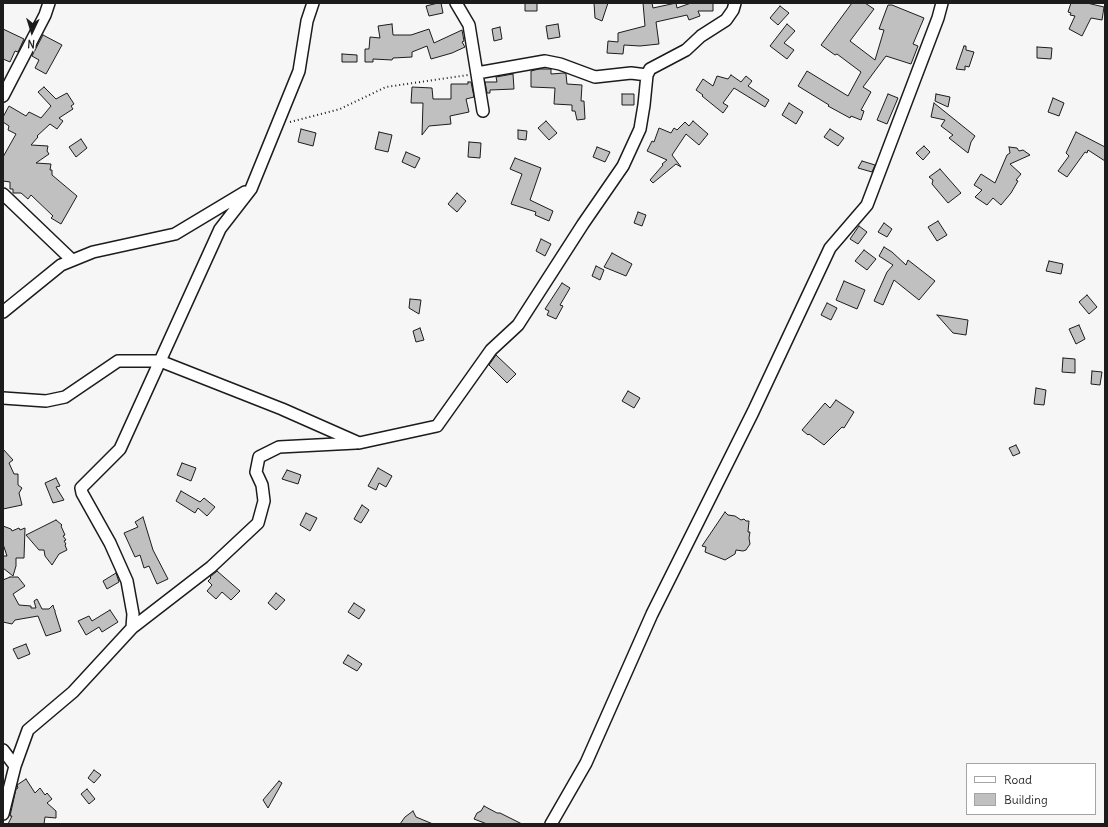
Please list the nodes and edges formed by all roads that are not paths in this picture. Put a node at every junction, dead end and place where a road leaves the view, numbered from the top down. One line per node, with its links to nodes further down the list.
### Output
1 (49, 3): 8 (street)
2 (313, 3): 10 (street)
3 (456, 3): 6 (street)
4 (735, 3): 7 (street)
5 (942, 3): 21 (street)
6 (477, 73): 7 (street); 9 (street)
7 (647, 75): 16 (street)
8 (3, 96)
9 (483, 111)
10 (251, 189): 12 (street); 14 (street)
11 (3, 194): 12 (street)
12 (72, 260): 13 (street)
13 (3, 312)
14 (160, 361): 15 (street); 16 (street); 17 (street)
15 (3, 398)
16 (359, 443): 17 (street)
17 (132, 628): 19 (street)
18 (3, 750): 19 (street)
19 (15, 766): 20 (street)
20 (3, 814)
21 (551, 824)

